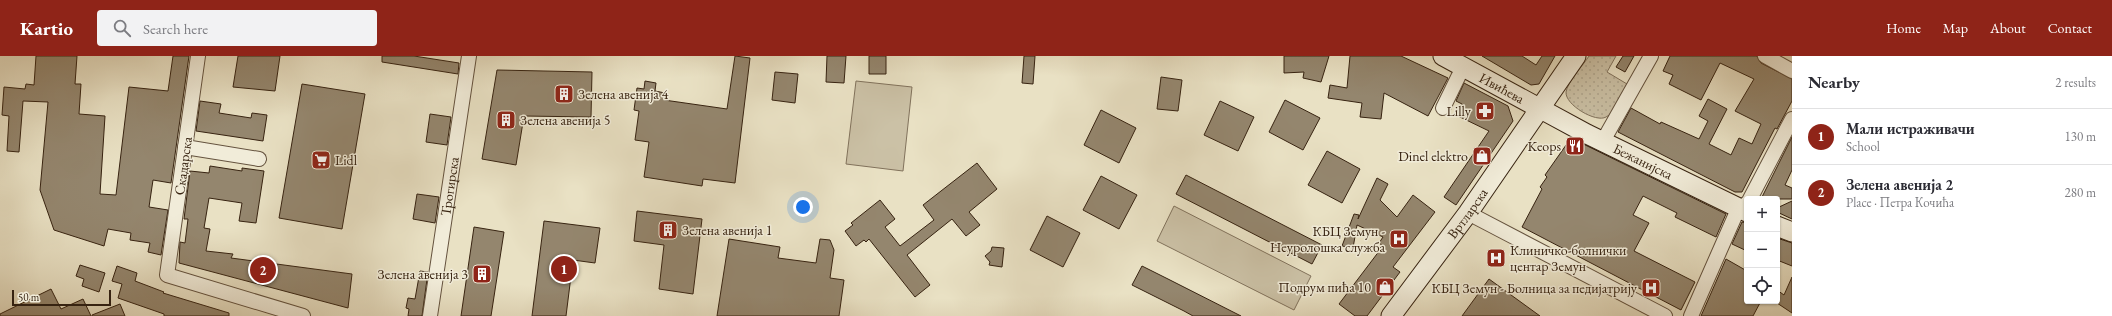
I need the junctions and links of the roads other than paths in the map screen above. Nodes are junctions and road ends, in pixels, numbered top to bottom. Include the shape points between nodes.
1 (198, 56) edge
2 (469, 56) edge
3 (1443, 56) edge
4 (1576, 56) edge
5 (1651, 56) edge
6 (1765, 56) edge
7 (1463, 67) junction
8 (1792, 71) edge
9 (1443, 108) dead end
10 (1540, 109) junction
11 (1792, 119) edge
12 (1603, 141) junction
13 (185, 147) junction
14 (258, 160) dead end
15 (1751, 196) edge
16 (1744, 205) edge
17 (1744, 208) edge
18 (1468, 213) junction
19 (1780, 227) edge
20 (1792, 232) edge
21 (303, 316) edge
22 (430, 316) edge
23 (1391, 316) edge
24 (1665, 316) edge
25 (1691, 316) edge

1 - 13 street, Скадарска
2 - 22 street, Трогирска
3 - 7 main road, Ивићева
4 - 10 main road, Вртларска
5 - 12 street
6 - 8 street
7 - 9 street
7 - 10 main road, Ивићева
10 - 12 main road, Бежанијска
10 - 18 main road, Вртларска
11 - 15 street
12 - 16 main road, Бежанијска
13 - 14 street
13 - 21 street, Скадарска via 167,276
17 - 25 street via 1735,216
18 - 23 main road, Вртларска
18 - 24 street
19 - 20 main road

